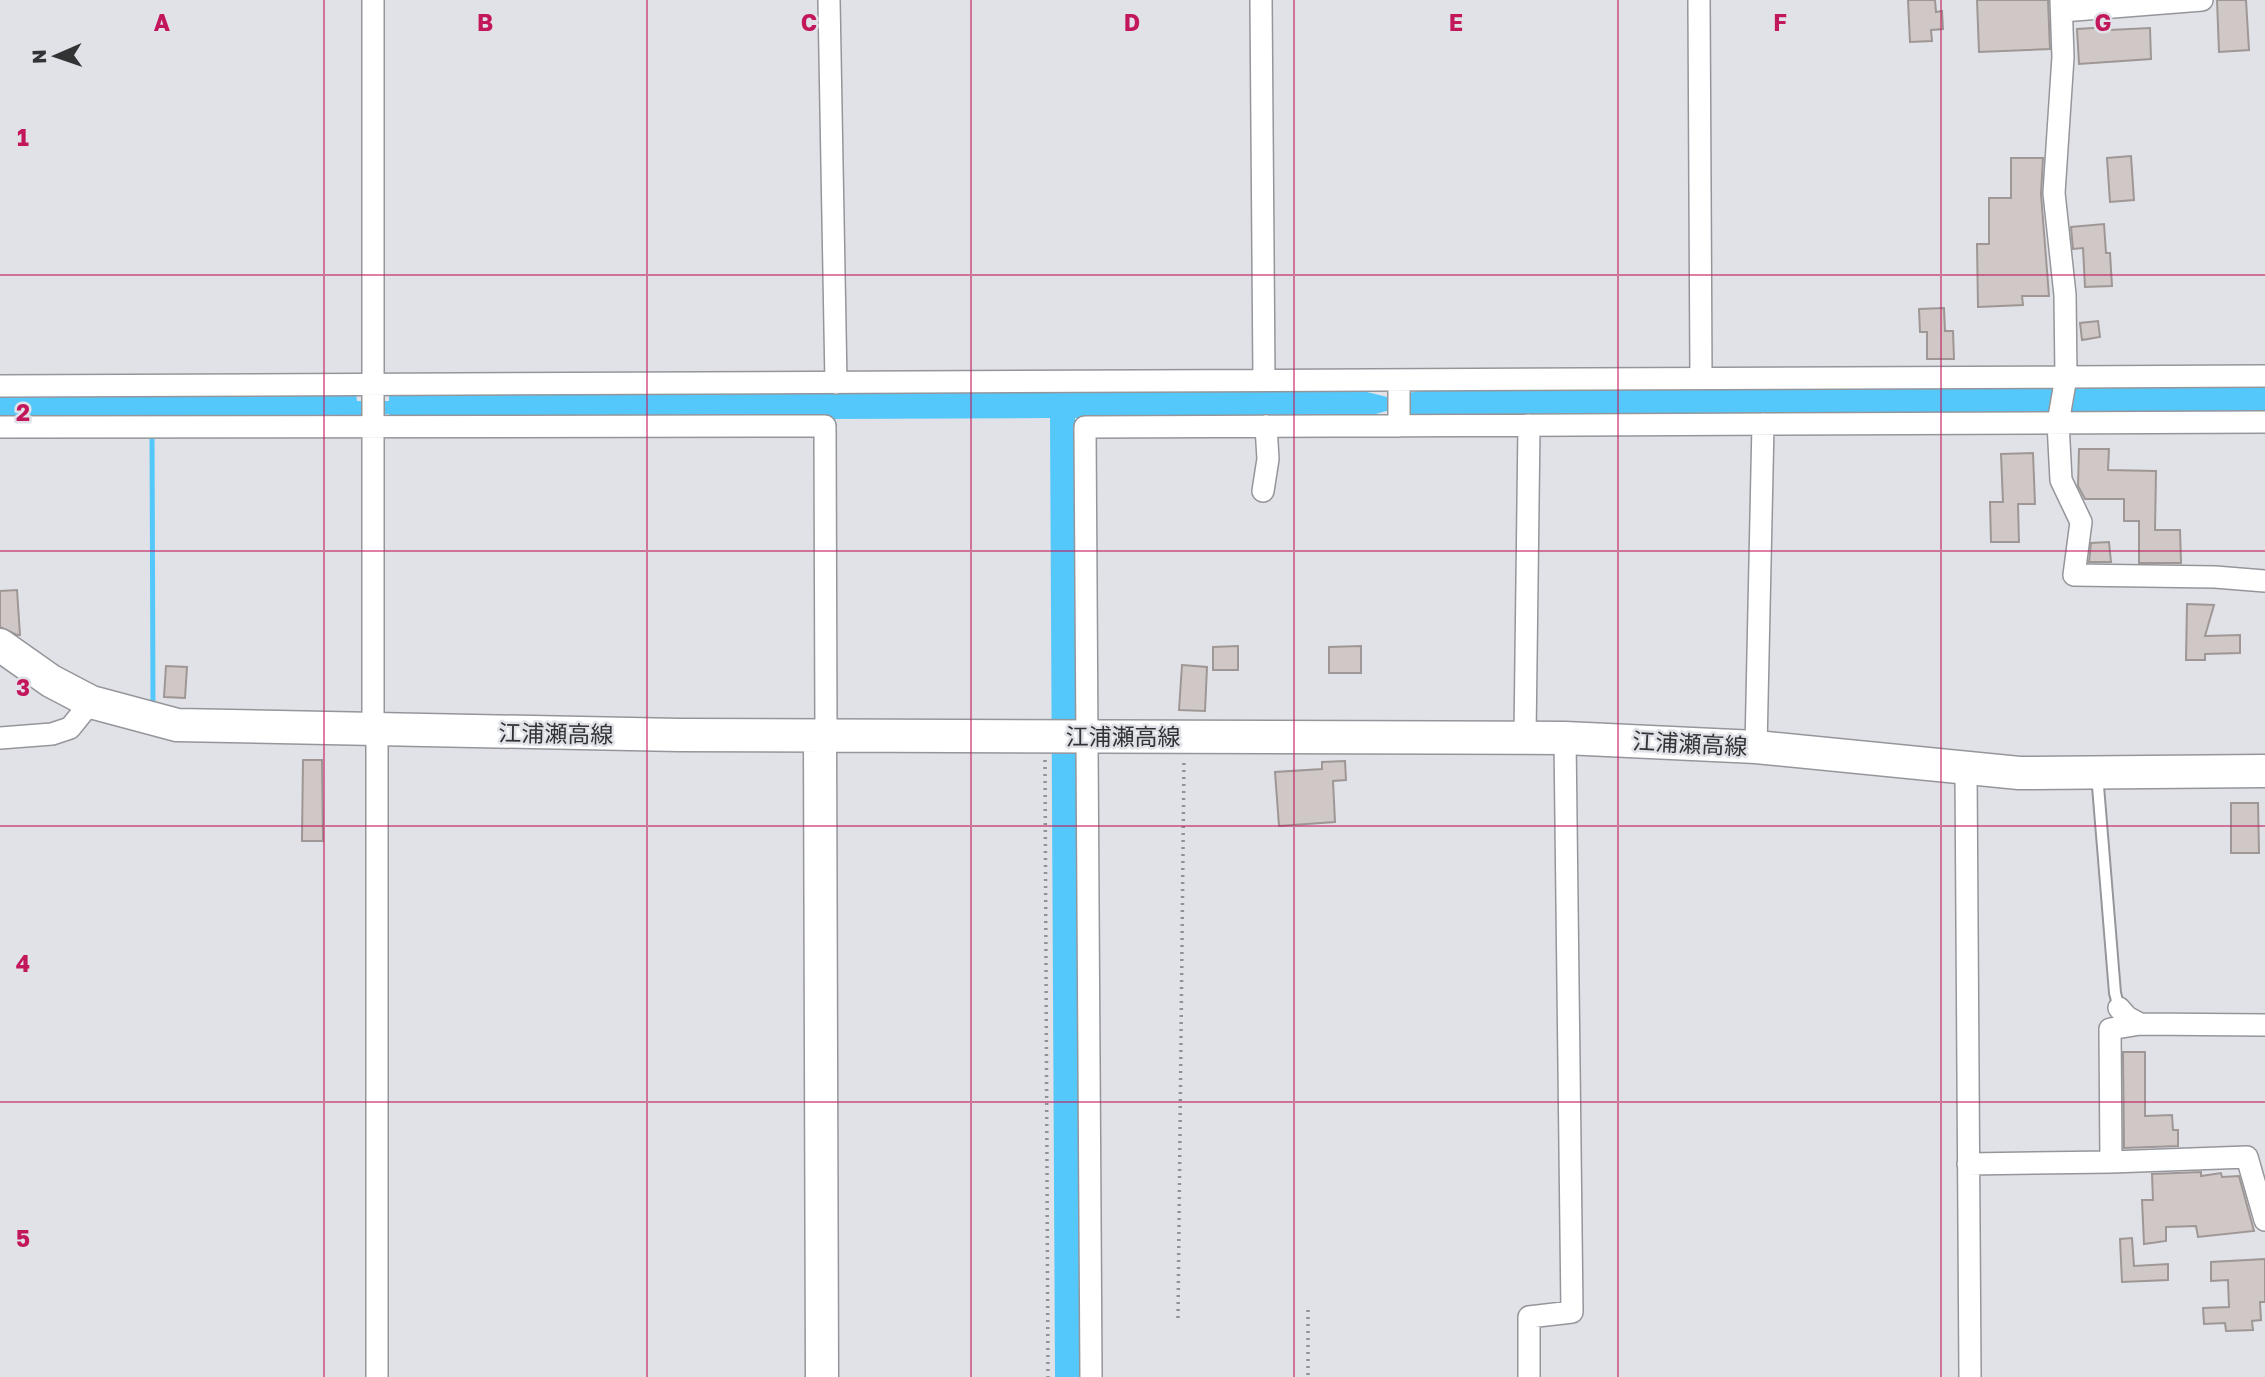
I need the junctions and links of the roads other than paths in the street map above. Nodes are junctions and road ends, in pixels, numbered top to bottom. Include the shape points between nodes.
1 (373, 0) edge
2 (830, 0) edge
3 (1261, 0) edge
4 (1699, 0) edge
5 (2202, 0) edge
6 (2139, 2) edge
7 (2062, 5) edge
8 (2265, 376) edge
9 (1701, 377) junction
10 (2066, 377) junction
11 (1264, 380) junction
12 (836, 383) junction
13 (0, 386) edge
14 (372, 390) junction
15 (1399, 403) junction
16 (2265, 422) edge
17 (2058, 423) junction
18 (372, 424) junction
19 (1763, 424) junction
20 (1529, 425) junction
21 (1266, 426) junction
22 (0, 427) edge
23 (1263, 491) dead end
24 (2265, 581) edge
25 (0, 645) edge
26 (91, 702) junction
27 (375, 730) junction
28 (823, 736) junction
29 (1083, 736) junction
30 (1525, 737) junction
31 (0, 738) edge
32 (1566, 738) junction
33 (1756, 747) junction
34 (1966, 770) junction
35 (2265, 771) edge
36 (2097, 773) junction
37 (2119, 1008) joint
38 (2140, 1024) junction
39 (2265, 1025) edge
40 (2111, 1162) junction
41 (1968, 1164) junction
42 (2265, 1220) edge
43 (377, 1377) edge
44 (822, 1377) edge
45 (1091, 1377) edge
46 (1529, 1377) edge
47 (1970, 1377) edge

1 - 14 street
2 - 12 street
3 - 11 street
4 - 9 street
5 - 6 street
6 - 7 street
7 - 10 street via 2054,193 2065,295
8 - 10 street
9 - 10 street
9 - 15 street
10 - 17 street
11 - 12 street
11 - 15 street
12 - 14 street
13 - 14 street
14 - 18 street
15 - 20 street
15 - 21 street
16 - 17 street
17 - 19 street
17 - 24 street via 2061,480 2081,522 2074,575
18 - 22 street
18 - 27 street
18 - 28 street via 825,426
19 - 20 street
19 - 33 street
20 - 30 street
21 - 23 street via 1268,459
21 - 29 street via 1085,427
25 - 26 main road, 江浦瀬高線
26 - 27 main road, 江浦瀬高線 via 177,725
26 - 31 street via 70,728
27 - 28 main road, 江浦瀬高線
27 - 43 street
28 - 29 main road, 江浦瀬高線 via 1046,743
28 - 44 main road
29 - 30 main road, 江浦瀬高線
29 - 45 street
30 - 32 main road, 江浦瀬高線
32 - 33 main road, 江浦瀬高線
32 - 46 street via 1572,1312 1529,1317
33 - 34 main road, 江浦瀬高線
34 - 36 main road, 江浦瀬高線
34 - 41 street
35 - 36 main road, 江浦瀬高線
36 - 37 lane
37 - 38 street
38 - 39 street
38 - 40 street via 2110,1029
40 - 41 street
40 - 42 street via 2246,1157
41 - 47 street

